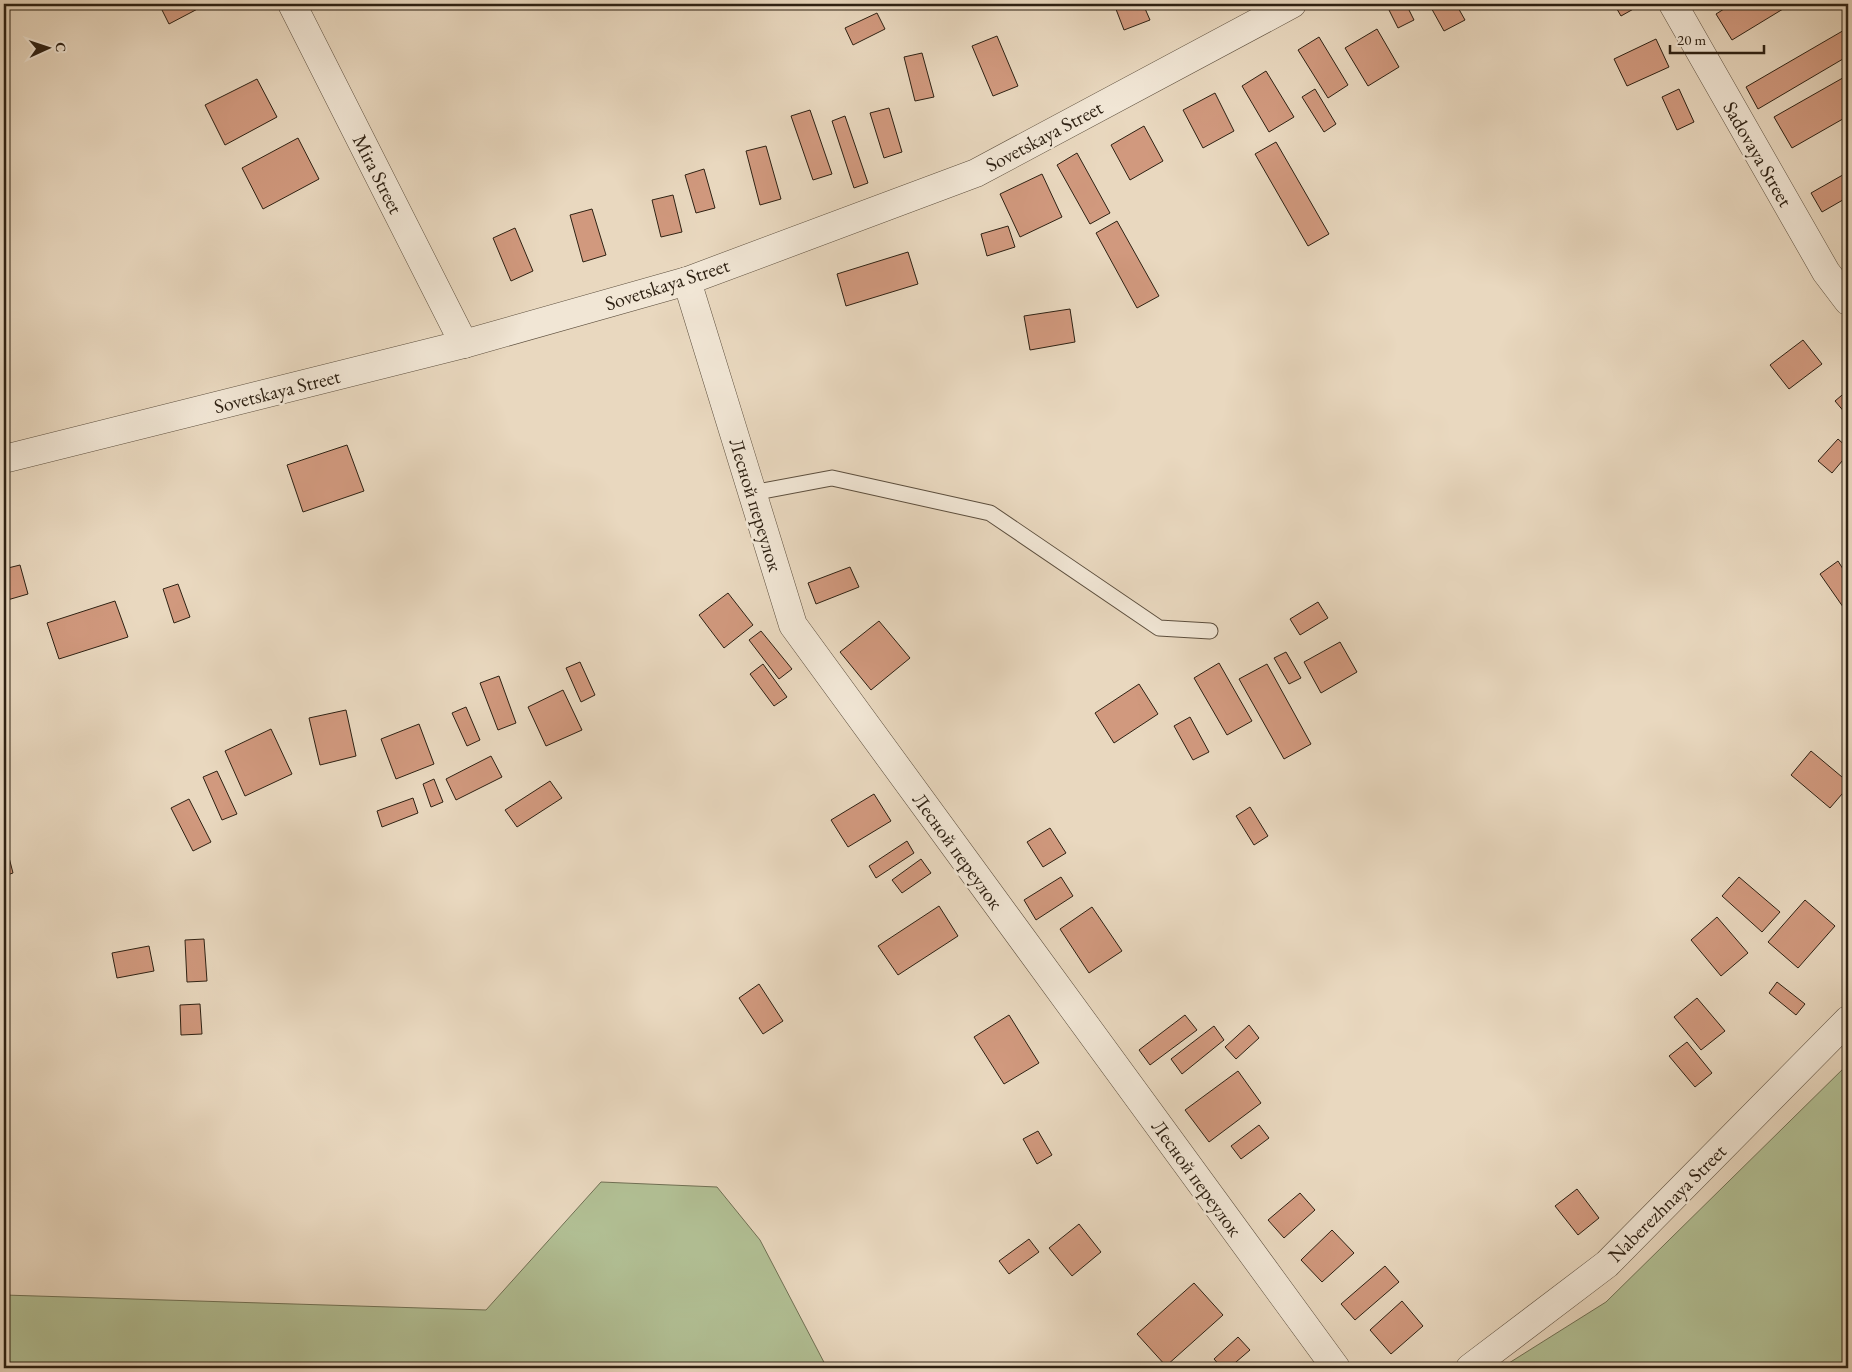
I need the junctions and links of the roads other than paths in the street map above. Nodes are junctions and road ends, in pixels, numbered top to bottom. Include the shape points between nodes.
1 (292, 4) edge
2 (1292, 4) edge
3 (1673, 4) edge
4 (687, 281) junction
5 (1848, 301) edge
6 (464, 344) junction
7 (4, 459) edge
8 (752, 493) junction
9 (1210, 631) dead end
10 (1848, 1020) edge
11 (1336, 1368) edge
12 (1470, 1368) edge

1 - 6 street, Mira Street
2 - 4 street, Sovetskaya Street via 976,173
3 - 5 street, Sadovaya Street via 1826,272
4 - 6 street, Sovetskaya Street
4 - 8 street, Лесной переулок
6 - 7 street, Sovetskaya Street
8 - 9 lane via 832,478 990,513 1159,628
8 - 11 street, Лесной переулок via 793,625
10 - 12 street, Naberezhnaya Street via 1607,1264

